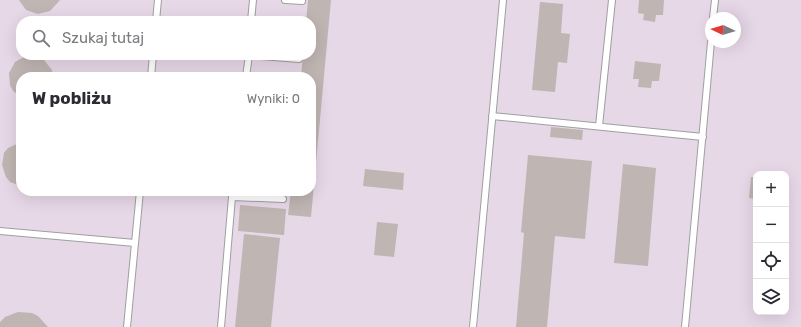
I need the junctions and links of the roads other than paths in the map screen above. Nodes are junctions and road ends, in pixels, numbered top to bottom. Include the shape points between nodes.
1 (158, 0) edge
2 (253, 0) edge
3 (285, 0) edge
4 (503, 0) edge
5 (612, 0) edge
6 (715, 0) edge
7 (302, 1) dead end
8 (714, 12) edge
9 (156, 16) edge
10 (251, 16) edge
11 (710, 48) edge
12 (153, 60) edge
13 (248, 60) edge
14 (151, 72) edge
15 (247, 72) edge
16 (492, 116) junction
17 (599, 126) junction
18 (702, 136) junction
19 (140, 196) edge
20 (232, 196) edge
21 (252, 196) edge
22 (283, 199) dead end
23 (0, 231) edge
24 (135, 243) junction
25 (127, 327) edge
26 (221, 327) edge
27 (473, 327) edge
28 (685, 327) edge

1 - 9 lane
2 - 10 lane
3 - 7 lane
4 - 16 lane
5 - 17 lane
6 - 8 lane
11 - 18 lane
12 - 14 lane
13 - 15 lane
16 - 17 lane
16 - 27 lane
17 - 18 lane
18 - 28 lane
19 - 24 lane
20 - 26 lane
21 - 22 lane
23 - 24 lane
24 - 25 lane

